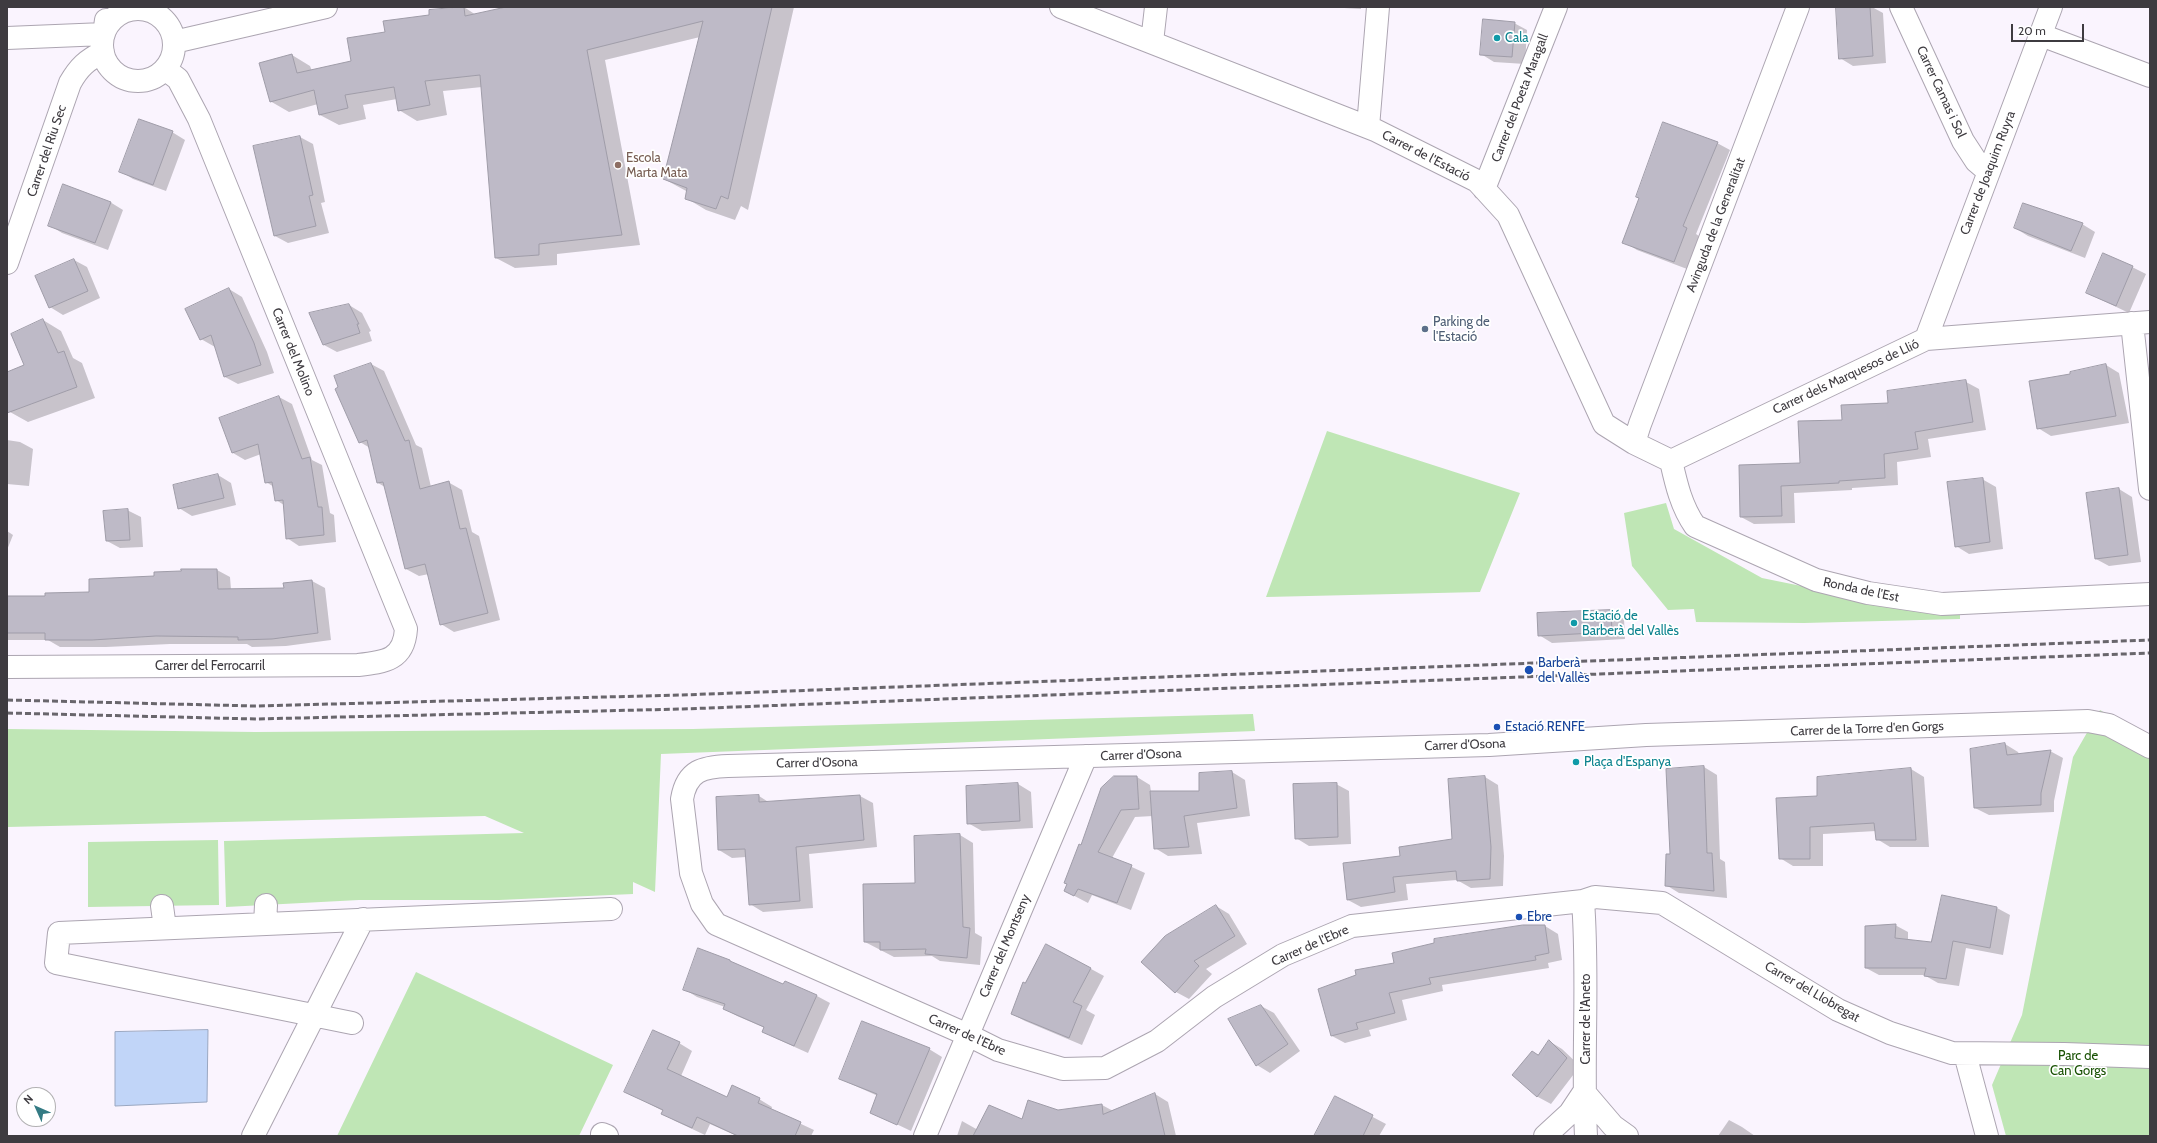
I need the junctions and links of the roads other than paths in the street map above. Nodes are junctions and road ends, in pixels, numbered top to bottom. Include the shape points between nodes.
1 (107, 7) edge
2 (326, 7) edge
3 (1061, 7) edge
4 (1156, 7) edge
5 (1378, 7) edge
6 (1556, 7) edge
7 (1798, 7) edge
8 (1901, 7) edge
9 (2051, 7) edge
10 (136, 8) edge
11 (2040, 35) junction
12 (7, 38) edge
13 (174, 42) junction
14 (1152, 42) junction
15 (104, 43) junction
16 (165, 69) junction
17 (2150, 76) edge
18 (1368, 127) junction
19 (1989, 172) junction
20 (1484, 189) junction
21 (7, 263) edge
22 (2141, 322) edge
23 (1926, 339) junction
24 (1634, 443) junction
25 (1671, 461) junction
26 (2150, 489) edge
27 (2150, 594) edge
28 (405, 643) joint
29 (7, 667) edge
30 (1579, 739) joint
31 (2150, 747) edge
32 (1086, 756) junction
33 (704, 767) joint
34 (1583, 901) junction
35 (162, 906) dead end
36 (611, 909) dead end
37 (363, 919) junction
38 (165, 928) junction
39 (315, 1014) junction
40 (352, 1023) dead end
41 (968, 1035) junction
42 (1965, 1054) junction
43 (2150, 1057) edge
44 (1584, 1092) junction
45 (254, 1136) edge
46 (925, 1136) edge
47 (1545, 1136) edge
48 (1586, 1136) edge
49 (1627, 1136) edge
50 (1987, 1136) edge

1 - 15 street
2 - 13 street
3 - 14 street, Carrer de l'Estació
4 - 14 street
5 - 18 street
6 - 20 street, Carrer del Poeta Maragall
7 - 24 street, Avinguda de la Generalitat
8 - 19 street, Carrer Camas i Sol via 1964,141 1976,161
9 - 11 street, Carrer de Joaquim Ruyra
10 - 13 street via 161,17 169,27
10 - 15 street via 114,18
11 - 17 street
11 - 19 street, Carrer de Joaquim Ruyra
12 - 15 street
13 - 16 street via 173,54
14 - 18 street, Carrer de l'Estació
15 - 16 street via 104,58 115,73 126,79 144,80 155,77
15 - 21 street, Carrer del Riu Sec via 77,69 70,83
16 - 28 street, Carrer del Molino via 178,79 199,119 406,629
18 - 20 street, Carrer de l'Estació via 1477,181
19 - 23 street, Carrer de Joaquim Ruyra
20 - 24 street, Carrer de l'Estació via 1508,215 1604,424
22 - 23 street, Carrer dels Marquesos de Llió
22 - 26 street
23 - 25 street, Carrer dels Marquesos de Llió
24 - 25 street
25 - 27 street, Ronda de l'Est via 1676,484 1688,516 1695,526 1816,580 1868,593 1942,604
28 - 29 street, Carrer del Ferrocarril via 395,655 383,663 358,665
30 - 31 street, Carrer de la Torre d'en Gorgs via 2088,721 2109,726
30 - 32 street, Carrer d'Osona via 1489,745
32 - 33 street, Carrer d'Osona
32 - 41 street, Carrer del Montseny
33 - 41 street, Carrer de l'Ebre via 689,780 682,799 691,873 702,904 716,924
34 - 41 street, Carrer de l'Ebre via 1352,926 1284,955 1214,997 1157,1041 1105,1068 1062,1069 998,1050
34 - 42 street, Carrer del Llobregat via 1595,897 1662,903 1838,1010 1890,1033 1952,1053
34 - 44 street, Carrer de l'Aneto via 1586,942
35 - 38 street
36 - 37 street via 474,907
37 - 38 street via 265,914
37 - 39 street
38 - 39 street via 59,933 56,963
39 - 40 street
39 - 45 street
41 - 46 street, Carrer del Montseny
42 - 43 street, Carrer del Llobregat
42 - 50 street
44 - 47 street via 1570,1113
44 - 48 street, Carrer de l'Aneto
44 - 49 street via 1613,1126

